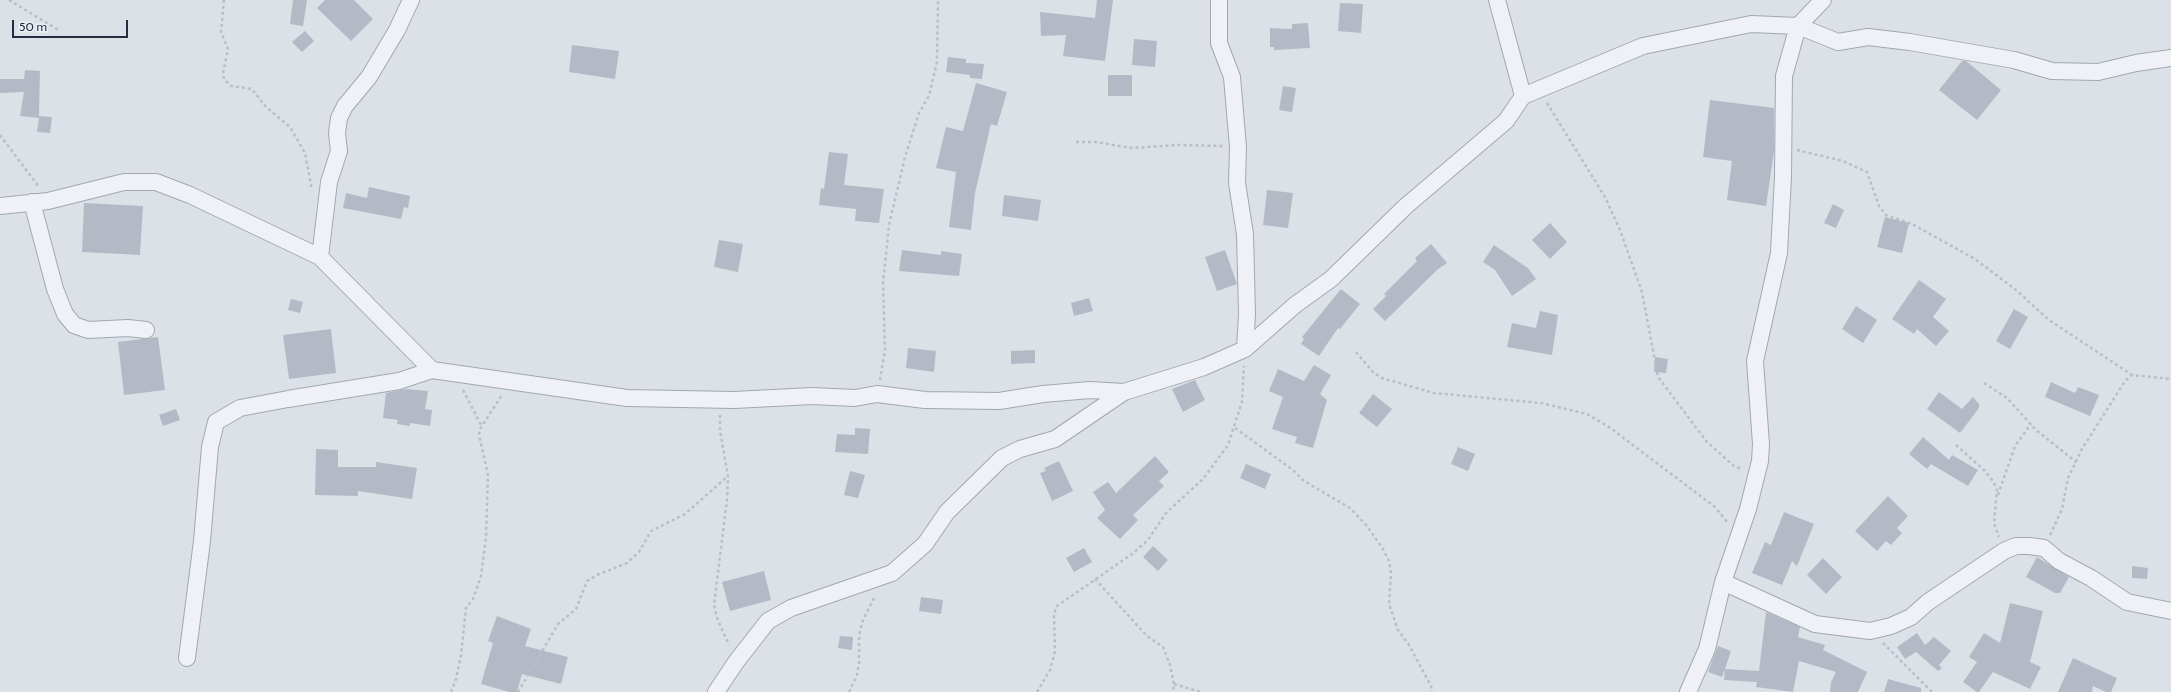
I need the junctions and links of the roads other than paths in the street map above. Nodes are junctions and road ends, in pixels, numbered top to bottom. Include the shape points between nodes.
1 (411, 0) edge
2 (1219, 0) edge
3 (1497, 0) edge
4 (1823, 0) edge
5 (1798, 26) junction
6 (2171, 58) edge
7 (1530, 93) junction
8 (40, 202) junction
9 (0, 206) edge
10 (320, 257) junction
11 (146, 330) dead end
12 (1245, 349) junction
13 (432, 370) junction
14 (1124, 392) junction
15 (1723, 582) junction
16 (2171, 611) edge
17 (187, 658) dead end
18 (716, 692) edge
19 (1688, 692) edge

1 - 10 street via 397,30 369,77 345,106 339,118 336,133 339,151 329,182
2 - 12 street via 1219,43 1232,77 1238,147 1237,183 1247,256 1248,314
3 - 7 street
4 - 5 street
5 - 6 street via 1838,42 1868,37 2014,60 2052,71 2098,72
5 - 7 street via 1751,24 1642,46
5 - 15 street via 1784,76 1779,253 1755,361 1761,444 1756,476
7 - 12 street via 1506,121 1406,206 1331,278 1295,305
8 - 9 street
8 - 10 street via 124,182 156,182 190,195
8 - 11 street via 56,289 65,314 74,325 88,330
10 - 13 street
12 - 14 street via 1204,367
13 - 14 street via 627,398 856,398 877,394 925,400 999,401 1090,390
13 - 17 street via 399,381 240,408 216,422 210,447 202,541
14 - 18 street via 1055,439 1020,449 1002,458 947,512 925,544 892,573 791,608 768,622
15 - 16 street via 1815,624 1872,631 1911,617 1928,602 2004,551 2016,546 2044,548 2059,561 2127,602
15 - 19 street via 1707,649

